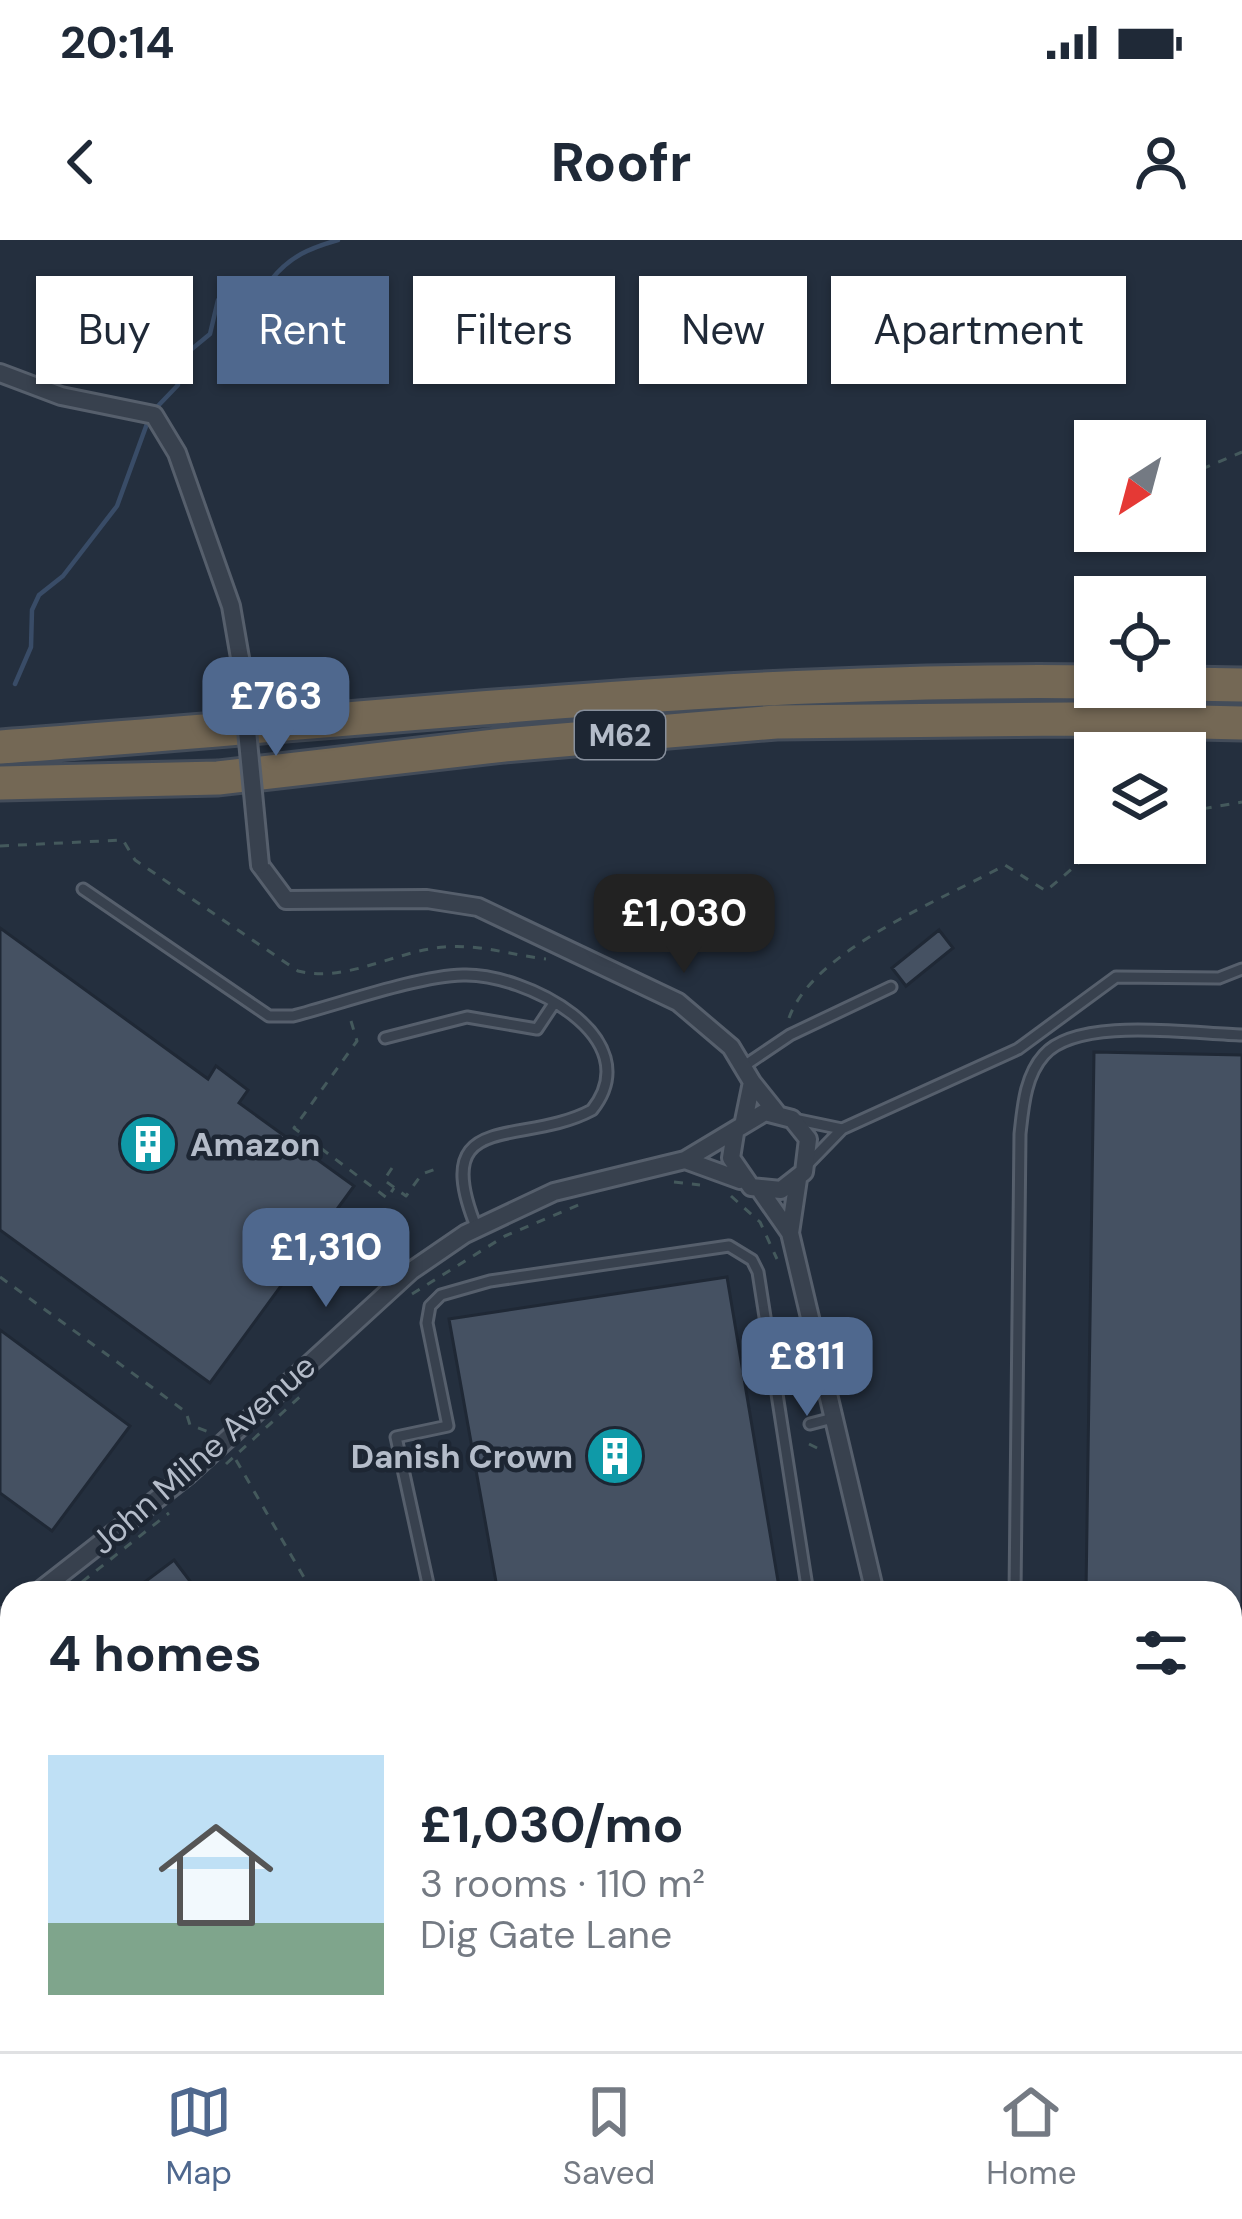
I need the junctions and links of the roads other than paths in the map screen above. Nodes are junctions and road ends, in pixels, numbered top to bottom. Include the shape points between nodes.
1 (0, 373) edge
2 (1074, 682) edge
3 (1206, 684) edge
4 (1242, 685) edge
5 (1242, 723) edge
6 (0, 747) edge
7 (218, 778) junction
8 (0, 783) edge
9 (0, 800) edge
10 (83, 890) dead end
11 (1242, 969) edge
12 (891, 987) dead end
13 (553, 1005) junction
14 (1242, 1035) edge
15 (385, 1038) dead end
16 (748, 1074) junction
17 (784, 1116) junction
18 (740, 1127) junction
19 (842, 1129) junction
20 (685, 1160) junction
21 (803, 1172) junction
22 (752, 1185) junction
23 (477, 1228) junction
24 (790, 1233) junction
25 (833, 1418) junction
26 (811, 1424) dead end
27 (53, 1581) edge
28 (427, 1581) edge
29 (806, 1581) edge
30 (872, 1581) edge
31 (1015, 1581) edge

1 - 16 street, bridge via 154,416 177,453 231,606 260,865 286,900 427,899 478,907 695,1013
2 - 6 highway, M62 via 598,696
3 - 4 highway
5 - 7 highway, M62 via 776,722
7 - 8 highway, M62
7 - 9 highway, M62
10 - 13 lane via 269,1016 468,974 508,982
11 - 19 lane via 1219,978 1116,977 1018,1049
12 - 16 lane via 790,1035
13 - 15 lane via 537,1029 467,1017
13 - 23 lane via 603,1045 602,1097 579,1117 473,1144 460,1177
14 - 31 lane via 1078,1034 1034,1071 1020,1134
16 - 17 street
16 - 18 street
17 - 18 street
17 - 19 lane
17 - 21 street via 808,1139
18 - 20 street, John Milne Avenue
18 - 22 street via 731,1159
19 - 21 lane
20 - 22 street, John Milne Avenue
20 - 23 street, John Milne Avenue via 554,1192
21 - 22 street via 781,1190
21 - 24 street
22 - 24 street
23 - 27 street, John Milne Avenue via 411,1271 207,1458
24 - 25 street
25 - 26 lane
25 - 30 street
28 - 29 lane via 396,1437 448,1426 430,1306 441,1294 490,1281 729,1246 758,1272

